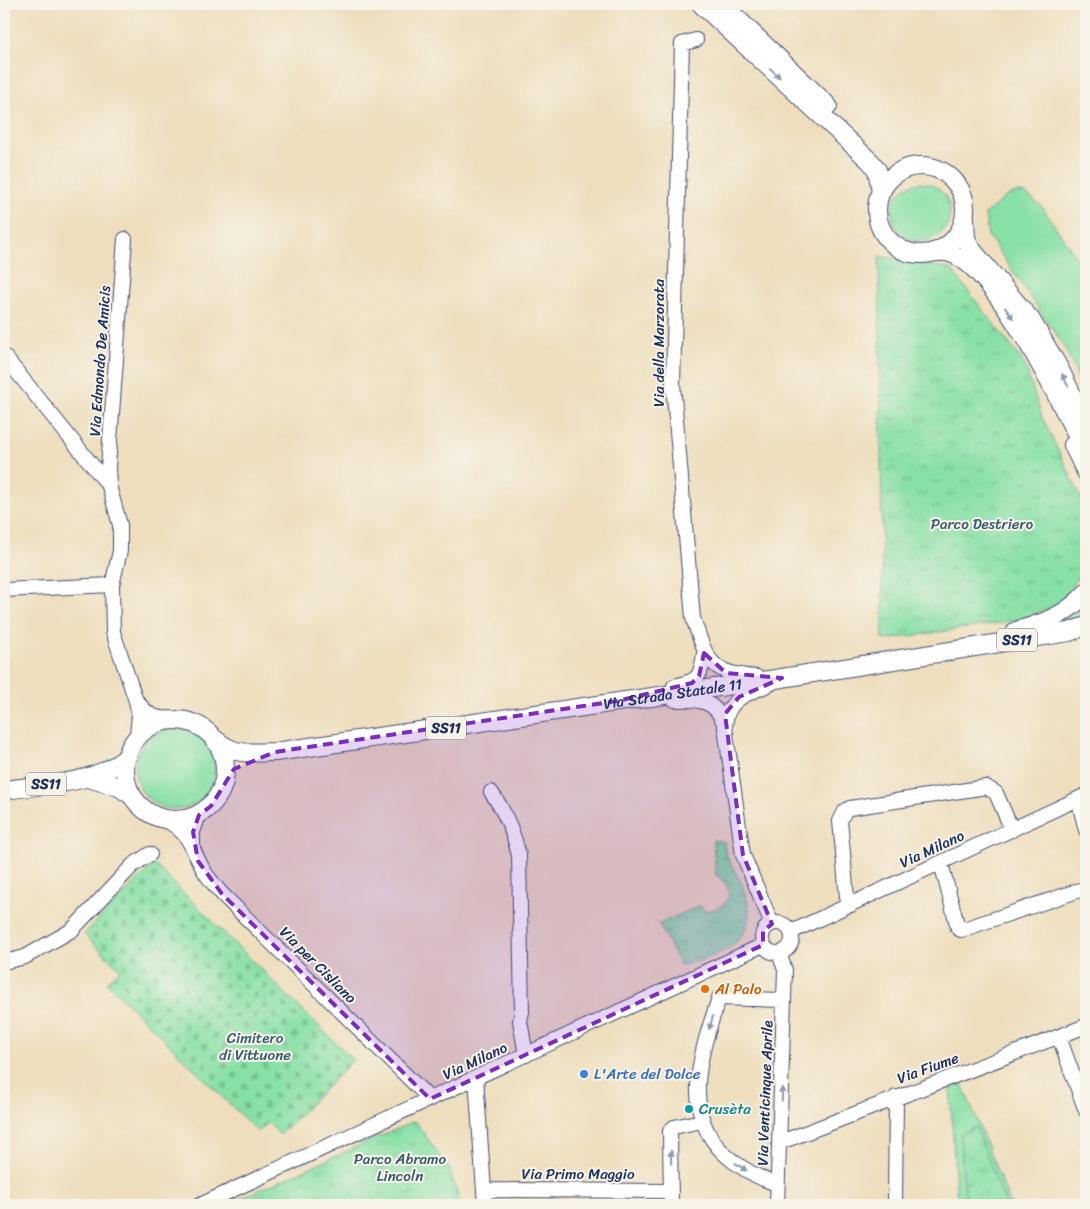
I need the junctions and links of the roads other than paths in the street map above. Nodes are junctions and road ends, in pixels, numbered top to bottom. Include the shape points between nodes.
1 (701, 4) edge
2 (710, 4) edge
3 (722, 4) edge
4 (731, 10) edge
5 (696, 40) dead end
6 (750, 50) junction
7 (910, 168) junction
8 (881, 191) junction
9 (964, 216) junction
10 (125, 239) dead end
11 (935, 252) junction
12 (4, 356) edge
13 (1042, 368) junction
14 (1086, 424) edge
15 (1086, 454) edge
16 (1086, 472) edge
17 (109, 486) junction
18 (112, 585) junction
19 (4, 590) edge
20 (1086, 593) edge
21 (1086, 626) edge
22 (1078, 633) edge
23 (966, 649) junction
24 (704, 653) junction
25 (782, 678) junction
26 (136, 701) junction
27 (617, 701) junction
28 (170, 720) junction
29 (725, 727) junction
30 (137, 736) junction
31 (216, 740) junction
32 (275, 752) junction
33 (126, 758) junction
34 (88, 778) junction
35 (225, 780) junction
36 (4, 790) edge
37 (490, 792) dead end
38 (131, 795) junction
39 (1082, 797) edge
40 (199, 814) junction
41 (166, 820) junction
42 (1012, 830) junction
43 (1086, 830) edge
44 (193, 847) junction
45 (150, 854) dead end
46 (941, 863) junction
47 (1086, 888) edge
48 (851, 905) junction
49 (772, 924) junction
50 (791, 932) junction
51 (763, 945) junction
52 (779, 953) junction
53 (4, 962) edge
54 (784, 1000) junction
55 (1086, 1026) edge
56 (1058, 1037) junction
57 (526, 1055) junction
58 (476, 1078) junction
59 (896, 1097) junction
60 (430, 1099) junction
61 (1086, 1111) edge
62 (701, 1121) junction
63 (780, 1142) junction
64 (778, 1184) junction
65 (484, 1190) junction
66 (671, 1198) edge
67 (200, 1205) edge
68 (485, 1205) edge
69 (777, 1205) edge
70 (894, 1205) edge

1 - 6 main road
2 - 6 street via 742,34
3 - 4 main road
4 - 7 main road via 884,160
5 - 24 street, Via della Marzorata via 682,44 673,384 692,618
6 -> 8 main road via 870,162 877,170
7 - 8 main road via 893,176
7 - 9 main road via 930,168 949,177 962,194
8 - 11 main road via 878,221 888,239 904,251 919,254
9 - 11 main road via 955,238
14 -> 9 main road via 1031,320 973,251 966,239
10 - 17 street, Via Edmondo De Amicis
11 -> 13 main road via 949,252 979,273 1011,315
12 - 17 street
13 - 15 main road
13 - 16 main road via 1054,407
17 - 18 street via 120,525 120,552
18 - 19 street
18 - 26 street via 113,632
20 - 23 main road via 1075,606 1056,617 1032,627 994,636
21 - 22 main road, Via Strada Statale 11
22 - 23 main road, Via Strada Statale 11 / SS11
23 - 25 main road, Via Strada Statale 11
24 - 25 street, Via della Marzorata via 726,673
24 - 27 street via 699,676 692,683
25 - 27 main road, Via Strada Statale 11
25 - 29 street via 732,704 726,714
26 - 28 street via 153,718
26 - 30 street via 139,715
27 - 29 street via 701,701 720,712
27 - 32 main road, Via Strada Statale 11 / SS11
28 - 30 main road, Via Strada Statale 11 via 147,728
28 - 31 main road, Via Strada Statale 11 via 188,720 204,728
29 - 49 street via 743,855
30 - 33 main road
31 - 32 main road, Via Strada Statale 11 via 228,750
31 - 35 main road, Via Strada Statale 11 via 223,752
32 - 35 main road, Via Strada Statale 11 via 244,763
33 - 34 main road
33 - 38 main road via 125,771
34 - 36 main road, SS11
34 - 38 main road via 119,787
35 - 40 main road, Via Strada Statale 11 via 211,806
37 - 57 street via 499,804 519,856 520,1022
38 - 41 main road via 152,815
39 - 42 street, Via Milano
39 - 43 street
40 - 41 main road, Via Strada Statale 11 via 183,820
40 - 44 street
41 - 44 street, Via per Cisliano via 178,827
42 - 46 street, Via Milano
42 - 48 street via 996,793 986,787 850,808 840,821 847,897
44 - 60 street, Via per Cisliano via 204,872 222,894
45 - 53 street via 133,865 72,930 25,957
46 - 47 street via 961,930
46 - 48 street, Via Milano
48 - 50 street, Via Milano
49 - 50 street via 783,924
49 - 51 street via 763,931
50 - 52 street via 790,946
51 - 52 street
51 - 57 street, Via Milano
52 - 54 street, Via Venticinque Aprile via 784,970
54 -> 62 street via 720,998 702,1059 698,1102
63 -> 54 street, Via Venticinque Aprile
55 - 56 street, Via Fiume
56 - 59 street, Via Fiume
56 - 61 street
57 - 58 street, Via Milano
58 - 60 street, Via Milano
58 - 65 street
59 - 63 street, Via Fiume
59 - 70 street
60 - 67 street, Via Milano
62 -> 64 street via 718,1148 731,1160 757,1177
66 -> 62 street via 670,1131 674,1127
63 - 64 street, Via Venticinque Aprile
64 - 69 street, Via Venticinque Aprile
65 - 66 street, Via Primo Maggio
65 - 68 street

